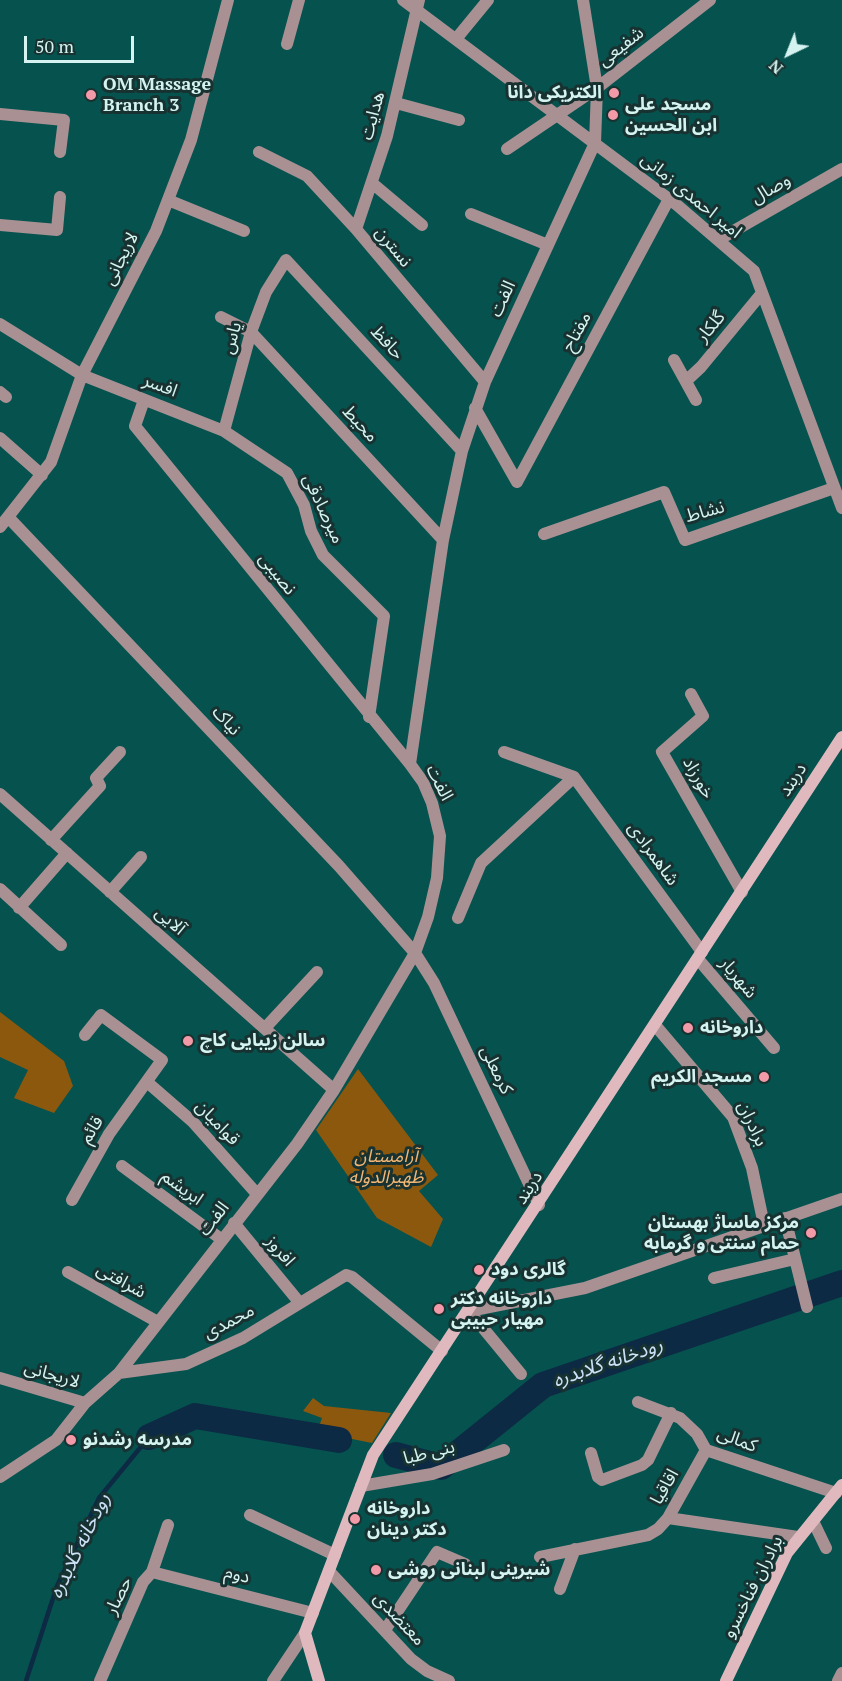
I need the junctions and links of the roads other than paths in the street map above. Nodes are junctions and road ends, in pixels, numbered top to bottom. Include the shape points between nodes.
1 (228, 0) edge
2 (299, 0) edge
3 (403, 0) edge
4 (488, 0) edge
5 (583, 0) edge
6 (710, 0) edge
7 (418, 4) edge
8 (456, 39) junction
9 (287, 44) dead end
10 (597, 88) junction
11 (396, 103) junction
12 (0, 114) edge
13 (556, 117) junction
14 (459, 120) dead end
15 (595, 142) junction
16 (507, 149) dead end
17 (60, 152) dead end
18 (259, 152) dead end
19 (842, 169) edge
20 (372, 183) junction
21 (60, 197) dead end
22 (669, 199) junction
23 (168, 200) junction
24 (471, 214) dead end
25 (0, 225) edge
26 (422, 225) dead end
27 (357, 230) junction
28 (244, 231) dead end
29 (718, 240) junction
30 (548, 245) junction
31 (286, 260) joint
32 (762, 293) junction
33 (221, 317) dead end
34 (0, 324) edge
35 (251, 332) junction
36 (674, 360) dead end
37 (82, 375) junction
38 (686, 381) junction
39 (485, 382) junction
40 (144, 400) junction
41 (696, 400) dead end
42 (475, 408) junction
43 (224, 431) junction
44 (0, 438) edge
45 (462, 451) junction
46 (42, 475) junction
47 (834, 488) junction
48 (842, 508) edge
49 (4, 522) edge
50 (544, 534) dead end
51 (443, 540) junction
52 (691, 694) dead end
53 (369, 717) junction
54 (842, 737) edge
55 (120, 752) dead end
56 (504, 752) dead end
57 (410, 764) junction
58 (574, 777) junction
59 (0, 794) edge
60 (51, 840) junction
61 (67, 854) junction
62 (141, 857) dead end
63 (0, 890) edge
64 (742, 891) junction
65 (110, 892) junction
66 (19, 908) junction
67 (458, 918) dead end
68 (61, 945) dead end
69 (415, 953) junction
70 (700, 955) junction
71 (317, 972) dead end
72 (655, 1025) junction
73 (265, 1028) junction
74 (85, 1035) dead end
75 (774, 1048) dead end
76 (147, 1082) junction
77 (334, 1090) junction
78 (122, 1166) dead end
79 (257, 1194) junction
80 (842, 1199) edge
81 (72, 1200) dead end
82 (539, 1206) junction
83 (784, 1218) junction
84 (234, 1223) junction
85 (764, 1225) junction
86 (221, 1239) junction
87 (795, 1259) junction
88 (68, 1272) dead end
89 (714, 1278) dead end
90 (298, 1302) junction
91 (807, 1307) dead end
92 (469, 1311) junction
93 (156, 1321) junction
94 (442, 1351) junction
95 (119, 1372) junction
96 (521, 1374) dead end
97 (0, 1378) edge
98 (638, 1402) dead end
99 (85, 1403) junction
100 (670, 1413) junction
101 (504, 1449) dead end
102 (706, 1450) junction
103 (591, 1453) dead end
104 (0, 1477) edge
105 (361, 1486) junction
106 (839, 1489) edge
107 (250, 1515) dead end
108 (668, 1518) junction
109 (813, 1521) junction
110 (168, 1526) dead end
111 (798, 1537) junction
112 (826, 1548) dead end
113 (575, 1549) junction
114 (335, 1555) junction
115 (540, 1557) dead end
116 (465, 1564) dead end
117 (329, 1571) junction
118 (153, 1572) junction
119 (560, 1589) dead end
120 (313, 1613) junction
121 (385, 1630) junction
122 (305, 1633) junction
123 (842, 1673) edge
124 (100, 1681) edge
125 (273, 1681) edge
126 (319, 1681) edge
127 (449, 1681) edge
128 (726, 1681) edge
129 (838, 1681) edge

1 - 23 street, لاریجانی via 191,140
2 - 9 street
3 - 7 street, امیر احمدی زمانی
4 - 8 street
5 - 10 street
6 - 10 street, شفیعی
7 - 8 street, امیر احمدی زمانی
7 - 11 street, هدایت
8 - 13 street, امیر احمدی زمانی
10 - 13 street
10 - 15 street, شفیعی
11 - 14 street
11 - 20 street, هدایت
12 - 17 street via 64,120
13 - 15 street, امیر احمدی زمانی
13 - 16 street
15 - 22 street, امیر احمدی زمانی
15 - 30 street, الفت
18 - 27 street, نسترن via 307,176
19 - 29 street, وصال
20 - 26 street
20 - 27 street, هدایت
21 - 25 street via 57,230
22 - 29 street, امیر احمدی زمانی
22 - 42 street, مفتاح via 517,482
23 - 28 street
23 - 37 street, لاریجانی
24 - 30 street
27 - 39 street, نسترن
29 - 32 street, امیر احمدی زمانی via 753,271
30 - 39 street, الفت
31 - 35 street, یاس via 266,292
31 - 45 street, حافظ
32 - 38 street, گلکار
32 - 47 street, امیر احمدی زمانی
33 - 35 street
34 - 37 street, افسر
35 - 43 street, یاس
35 - 51 street, محیط
36 - 38 street
37 - 40 street, افسر
37 - 46 street, لاریجانی via 51,462
38 - 41 street
39 - 42 street, الفت
40 - 43 street, افسر
40 - 53 street, نصیبی via 135,426
42 - 45 street, الفت
43 - 53 street, میرصادقی via 287,473 323,555 384,616
44 - 46 street
45 - 51 street, الفت
46 - 49 street, لاریجانی
47 - 48 street, امیر احمدی زمانی
47 - 50 street, نشاط via 686,540 664,492
49 - 69 street, نیاک via 339,866
51 - 57 street, الفت
52 - 64 street, خورزاد via 703,717 662,752
53 - 57 street, نصیبی
54 - 64 main road, دربند
55 - 60 street via 96,777 100,786
56 - 58 street
57 - 69 street, الفت via 432,803 440,836 437,878
58 - 67 street via 481,863
58 - 70 street, شاهمرادی
59 - 60 street, آلایی
60 - 61 street, آلایی
61 - 65 street, آلایی
61 - 66 street
62 - 65 street
63 - 66 street
64 - 70 main road, دربند
65 - 73 street, آلایی
66 - 68 street
69 - 77 street, الفت
69 - 82 street, کرمعلی via 434,983
70 - 72 main road, دربند
70 - 75 street, شهریار
71 - 73 street
72 - 82 main road, دربند
72 - 85 street, برادران via 733,1117 752,1168
73 - 77 street, آلایی
74 - 76 street, قائم via 101,1015 162,1060
76 - 79 street, قوامیان via 193,1122
76 - 81 street, قائم via 109,1134
77 - 79 street, الفت
78 - 86 street, ابریشم
79 - 84 street, الفت
80 - 83 street
82 - 92 main road, دربند
83 - 85 street
83 - 87 street
84 - 86 street, الفت
84 - 90 street, افروز
85 - 92 street via 585,1288
86 - 93 street, الفت
87 - 89 street
87 - 91 street
88 - 93 street, شرافتی
90 - 94 street, محمدی via 346,1275 352,1277
90 - 95 street, محمدی via 243,1338 186,1364
92 - 94 main road, دربند
92 - 96 street
93 - 95 street, الفت
94 - 105 main road, دربند via 374,1455
95 - 99 street, لاریجانی
97 - 99 street, لاریجانی
98 - 100 street, کمالی
99 - 104 street via 57,1440
100 - 102 street, کمالی via 688,1426
100 - 103 street via 645,1463 600,1479
101 - 105 street, بنی طبا via 432,1474
102 - 106 street, کمالی
102 - 108 street, اقاقیا
105 - 114 main road, دربند
106 - 109 main road, برادران فناخسرو
107 - 114 street
108 - 111 street
108 - 113 street, اقاقیا via 648,1535
109 - 111 main road, برادران فناخسرو
109 - 112 street
110 - 118 street, حصار
111 - 128 main road, برادران فناخسرو
113 - 115 street
113 - 119 street
114 - 117 main road, دربند
116 - 121 street via 437,1552
117 - 120 main road, دربند
117 - 121 street, معتضدی
118 - 120 street, دوم
118 - 124 street, حصار via 143,1582
120 - 122 main road, دربند
121 - 127 street, معتضدی via 419,1666
122 - 125 street
122 - 126 main road
123 - 129 street

